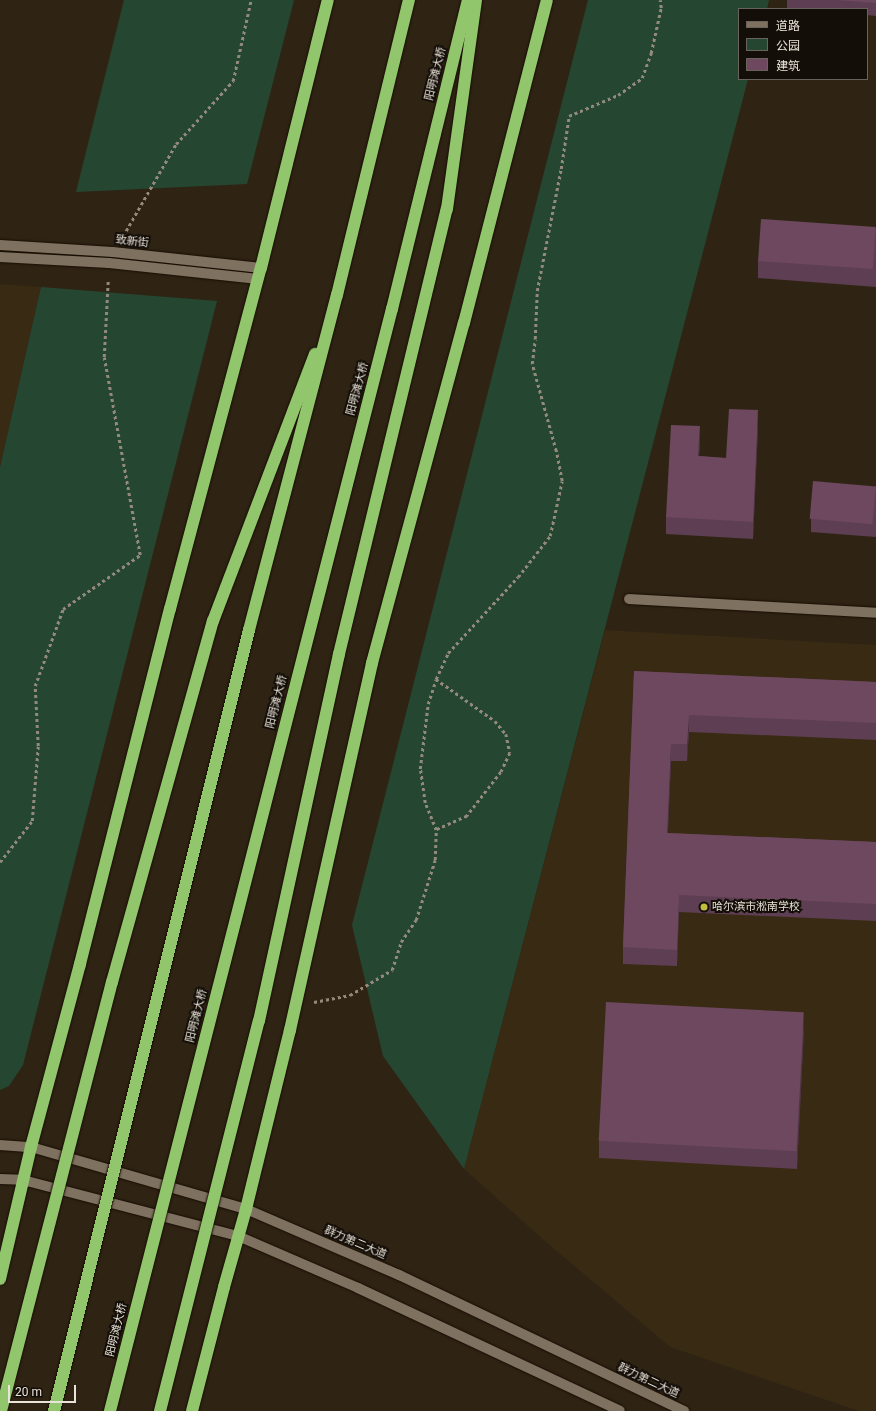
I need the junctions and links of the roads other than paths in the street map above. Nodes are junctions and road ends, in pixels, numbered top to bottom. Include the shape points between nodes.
1 (328, 0) edge
2 (409, 0) edge
3 (468, 0) edge
4 (476, 0) edge
5 (547, 0) edge
6 (0, 245) edge
7 (0, 257) edge
8 (260, 273) junction
9 (337, 295) junction
10 (629, 599) dead end
11 (876, 613) edge
12 (0, 1145) edge
13 (31, 1147) junction
14 (0, 1179) edge
15 (23, 1180) junction
16 (246, 1209) junction
17 (238, 1236) junction
18 (0, 1279) edge
19 (1, 1411) edge
20 (54, 1411) edge
21 (110, 1411) edge
22 (160, 1411) edge
23 (192, 1411) edge
24 (620, 1411) edge
25 (684, 1411) edge

1 - 8 highway
2 - 9 highway, bridge
3 - 21 highway, 阳明滩大桥, bridge via 392,309
4 - 22 highway, bridge via 447,210 339,654 259,1021
5 - 16 highway via 464,323 372,663 296,1006
6 - 8 main road, 致新街 via 113,252
7 - 8 main road
8 - 13 highway
9 - 19 highway, bridge via 213,621 112,982
9 - 20 highway, bridge via 249,630
10 - 11 main road
12 - 13 main road, 群力第二大道
13 - 15 highway
13 - 16 main road, 群力第二大道
14 - 15 main road
15 - 17 main road
15 - 18 highway
16 - 17 highway
16 - 25 main road, 群力第二大道 via 399,1275
17 - 23 highway
17 - 24 main road via 378,1297

